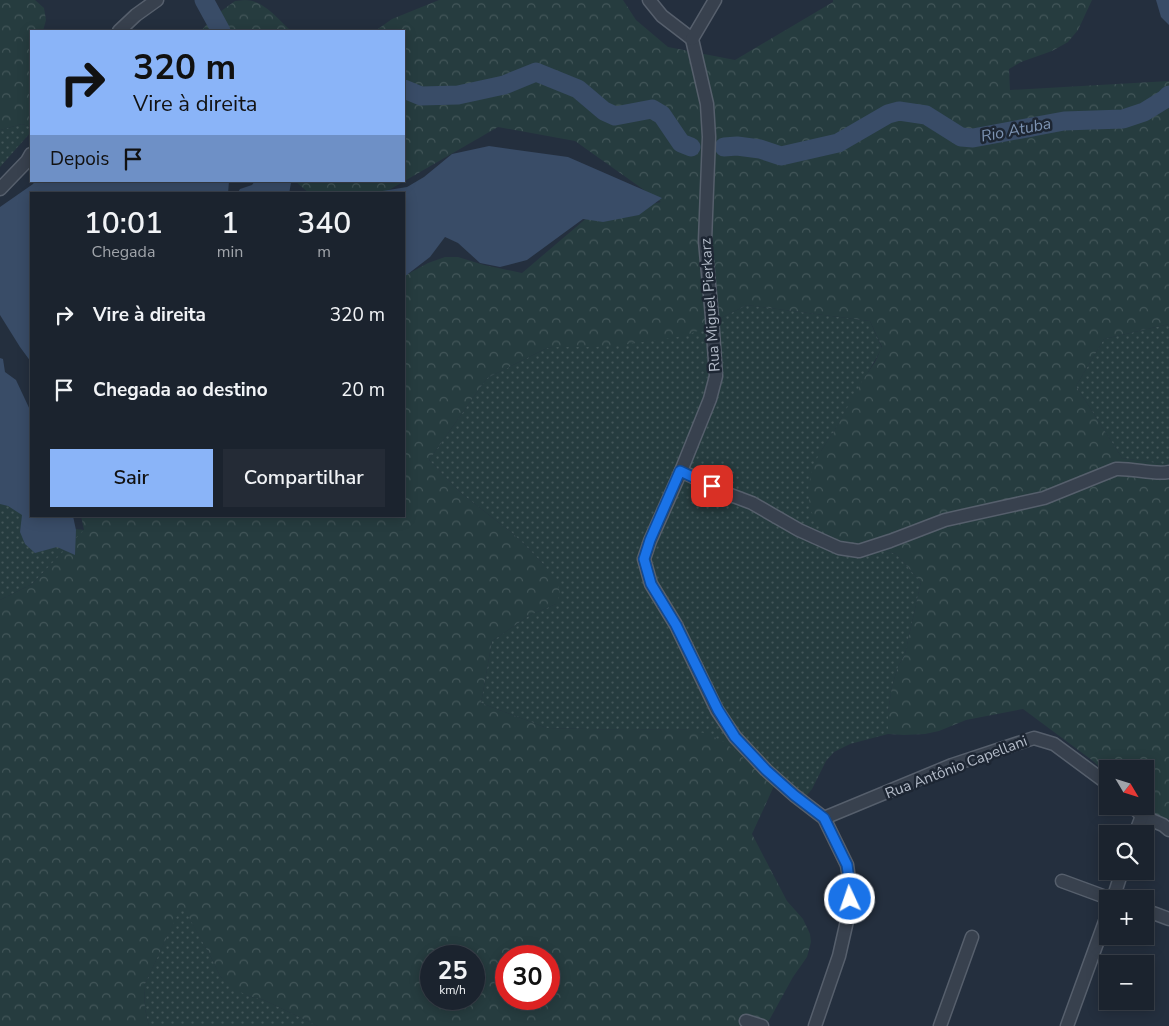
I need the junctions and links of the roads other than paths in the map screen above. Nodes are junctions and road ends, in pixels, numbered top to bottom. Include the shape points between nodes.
1 (157, 0) edge
2 (649, 0) edge
3 (716, 0) edge
4 (120, 30) edge
5 (692, 39) junction
6 (30, 156) edge
7 (0, 189) edge
8 (680, 471) junction
9 (1169, 472) edge
10 (1099, 777) edge
11 (1142, 816) joint
12 (824, 818) junction
13 (1139, 825) edge
14 (1169, 830) edge
15 (1062, 881) dead end
16 (1099, 894) edge
17 (1154, 913) edge
18 (1169, 919) edge
19 (972, 937) dead end
20 (1099, 938) edge
21 (746, 1021) dead end
22 (762, 1026) edge
23 (815, 1026) edge
24 (940, 1026) edge
25 (1067, 1026) edge

1 - 4 street
2 - 5 street via 662,16
3 - 5 street
5 - 8 street, Rua Miguel Pierkarz via 708,129 705,241 716,376 710,399
6 - 7 street
8 - 9 street via 752,503 839,548 859,551 945,520 1044,498 1116,469
8 - 12 street, Rua Miguel Pierkarz via 644,559 651,584 735,737 766,770
10 - 12 street, Rua Antônio Capellani via 1054,744 1034,738 952,765
11 - 13 street
11 - 14 street
12 - 23 street, Rua Miguel Pierkarz via 847,865 849,912 839,956
15 - 16 street
17 - 18 street
19 - 24 street
20 - 25 street
21 - 22 street

